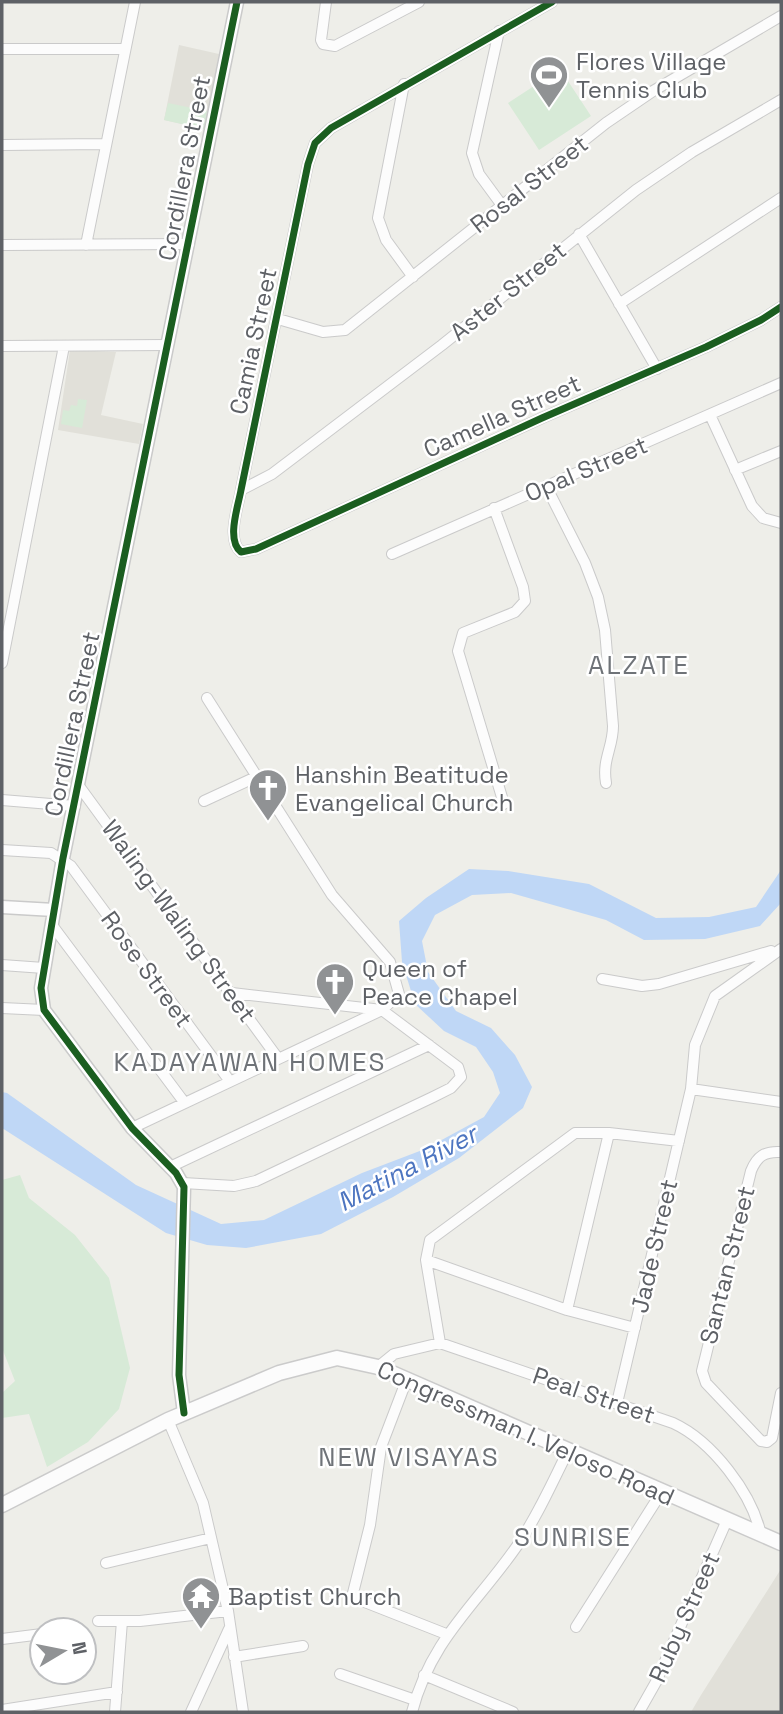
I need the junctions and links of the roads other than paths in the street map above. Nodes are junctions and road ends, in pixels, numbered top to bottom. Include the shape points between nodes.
1 (135, 2) edge
2 (237, 2) edge
3 (326, 2) edge
4 (419, 2) edge
5 (552, 2) edge
6 (781, 16) edge
7 (499, 31) junction
8 (2, 49) edge
9 (125, 49) junction
10 (404, 85) junction
11 (781, 100) edge
12 (105, 144) junction
13 (2, 145) edge
14 (781, 198) edge
15 (501, 204) junction
16 (579, 234) junction
17 (189, 244) junction
18 (2, 245) edge
19 (86, 245) junction
20 (413, 277) junction
21 (619, 304) junction
22 (781, 307) edge
23 (278, 319) junction
24 (167, 345) junction
25 (2, 346) edge
26 (64, 346) junction
27 (657, 369) junction
28 (781, 383) edge
29 (711, 417) junction
30 (781, 452) edge
31 (735, 471) junction
32 (546, 486) junction
33 (241, 490) junction
34 (494, 508) junction
35 (776, 518) edge
36 (781, 523) edge
37 (236, 548) joint
38 (391, 554) dead end
39 (2, 663) edge
40 (207, 698) dead end
41 (258, 776) junction
42 (606, 783) dead end
43 (79, 786) junction
44 (2, 800) edge
45 (204, 801) dead end
46 (504, 804) dead end
47 (75, 806) junction
48 (2, 850) edge
49 (63, 859) junction
50 (2, 907) edge
51 (54, 910) junction
52 (52, 925) junction
53 (781, 948) edge
54 (2, 965) edge
55 (44, 968) junction
56 (603, 979) dead end
57 (232, 993) junction
58 (2, 1008) edge
59 (44, 1010) junction
60 (382, 1010) junction
61 (429, 1045) junction
62 (278, 1057) junction
63 (229, 1080) junction
64 (691, 1089) junction
65 (184, 1102) junction
66 (781, 1102) edge
67 (132, 1128) junction
68 (609, 1133) junction
69 (679, 1141) junction
70 (781, 1152) edge
71 (170, 1167) junction
72 (184, 1190) junction
73 (426, 1260) junction
74 (567, 1310) junction
75 (635, 1328) junction
76 (440, 1343) junction
77 (378, 1367) junction
78 (407, 1379) junction
79 (781, 1393) edge
80 (617, 1403) junction
81 (184, 1413) junction
82 (168, 1420) junction
83 (568, 1451) junction
84 (661, 1493) junction
85 (2, 1506) edge
86 (727, 1520) junction
87 (761, 1535) junction
88 (211, 1538) junction
89 (781, 1544) edge
90 (106, 1563) dead end
91 (228, 1611) junction
92 (98, 1621) dead end
93 (122, 1621) junction
94 (576, 1627) dead end
95 (229, 1629) junction
96 (446, 1634) junction
97 (28, 1636) edge
98 (2, 1639) edge
99 (303, 1646) dead end
100 (234, 1657) junction
101 (340, 1674) dead end
102 (424, 1675) junction
103 (117, 1692) junction
104 (415, 1700) junction
105 (2, 1710) edge
106 (115, 1712) edge
107 (191, 1712) edge
108 (243, 1712) edge
109 (412, 1712) edge
110 (513, 1712) edge
111 (639, 1712) edge

1 - 9 street
2 - 17 street, Cordillera Street
3 - 4 street via 321,40 335,46
5 - 7 street
6 - 15 street, Rosal Street via 627,108
7 - 10 street
7 - 15 street via 472,153 479,174
8 - 9 street
9 - 12 street
10 - 20 street via 378,218 386,240
10 - 23 street, Camia Street via 331,128 315,143
11 - 16 street, Aster Street via 660,173
12 - 13 street
12 - 19 street
14 - 21 street
15 - 20 street, Rosal Street
16 - 21 street
16 - 33 street, Aster Street via 294,458
17 - 19 street
17 - 24 street, Cordillera Street
18 - 19 street
20 - 23 street, Rosal Street via 337,332
21 - 27 street
22 - 27 street, Camella Street
23 - 33 street, Camia Street
24 - 26 street
24 - 43 street, Cordillera Street
25 - 26 street
26 - 39 street
27 - 37 street, Camella Street via 256,549 241,552
28 - 29 street, Opal Street
29 - 31 street
29 - 32 street, Opal Street
30 - 31 street
31 - 35 street via 751,506 764,518
32 - 34 street, Opal Street
32 - 42 street via 589,572 602,613 613,726 604,761
33 - 37 street, Camia Street via 233,536
34 - 38 street, Opal Street
34 - 46 street via 525,601 515,612 463,633 458,651
35 - 36 street
40 - 41 street
41 - 45 street
41 - 60 street via 332,895 390,962 399,995
43 - 47 street, Cordillera Street
43 - 57 street, Waling-Waling Street
44 - 47 street
47 - 49 street, Cordillera Street
48 - 49 street via 51,853
49 - 51 street, Cordillera Street
49 - 63 street, Rose Street
50 - 51 street
51 - 52 street, Cordillera Street
52 - 55 street, Cordillera Street
52 - 65 street
53 - 56 street via 659,984 642,986
53 - 64 street, Jade Street via 715,996 695,1045
54 - 55 street
55 - 59 street, Cordillera Street
57 - 60 street
57 - 62 street, Waling-Waling Street
58 - 59 street
59 - 67 street
60 - 61 street
60 - 62 street
61 - 71 street
61 - 72 street via 461,1070 460,1081 451,1088 256,1181
62 - 63 street
63 - 65 street
64 - 66 street
64 - 69 street, Jade Street
65 - 67 street
67 - 71 street
68 - 69 street
68 - 73 street via 584,1131 568,1137 430,1240
68 - 74 street
69 - 75 street, Jade Street
70 - 79 street, Santan Street via 755,1161 702,1367 703,1376 756,1439 767,1442 772,1438
71 - 72 street
72 - 81 street via 179,1374
73 - 74 street
73 - 76 street
74 - 75 street
75 - 80 street, Jade Street
76 - 77 street via 394,1354
76 - 80 street, Peal Street
77 - 78 main road, Congressman I. Veloso Road
77 - 81 main road, Congressman I. Veloso Road via 351,1359 322,1359
78 - 83 main road, Congressman I. Veloso Road
78 - 96 street via 381,1447 370,1525 352,1597
80 - 87 street, Peal Street via 697,1436 744,1493
81 - 82 main road, Congressman I. Veloso Road
82 - 85 main road, Congressman I. Veloso Road
82 - 88 street via 203,1503
83 - 84 main road, Congressman I. Veloso Road
83 - 96 street via 518,1544
84 - 86 main road, Congressman I. Veloso Road
84 - 94 street
86 - 87 main road, Congressman I. Veloso Road
86 - 111 street, Ruby Street
87 - 89 main road, Congressman I. Veloso Road
88 - 90 street
88 - 91 street
91 - 93 street
91 - 95 street
92 - 93 street
93 - 103 street
95 - 100 street
95 - 107 street
96 - 102 street
97 - 98 street
99 - 100 street
100 - 108 street
101 - 104 street
102 - 104 street
102 - 110 street
103 - 105 street
103 - 106 street
104 - 109 street

